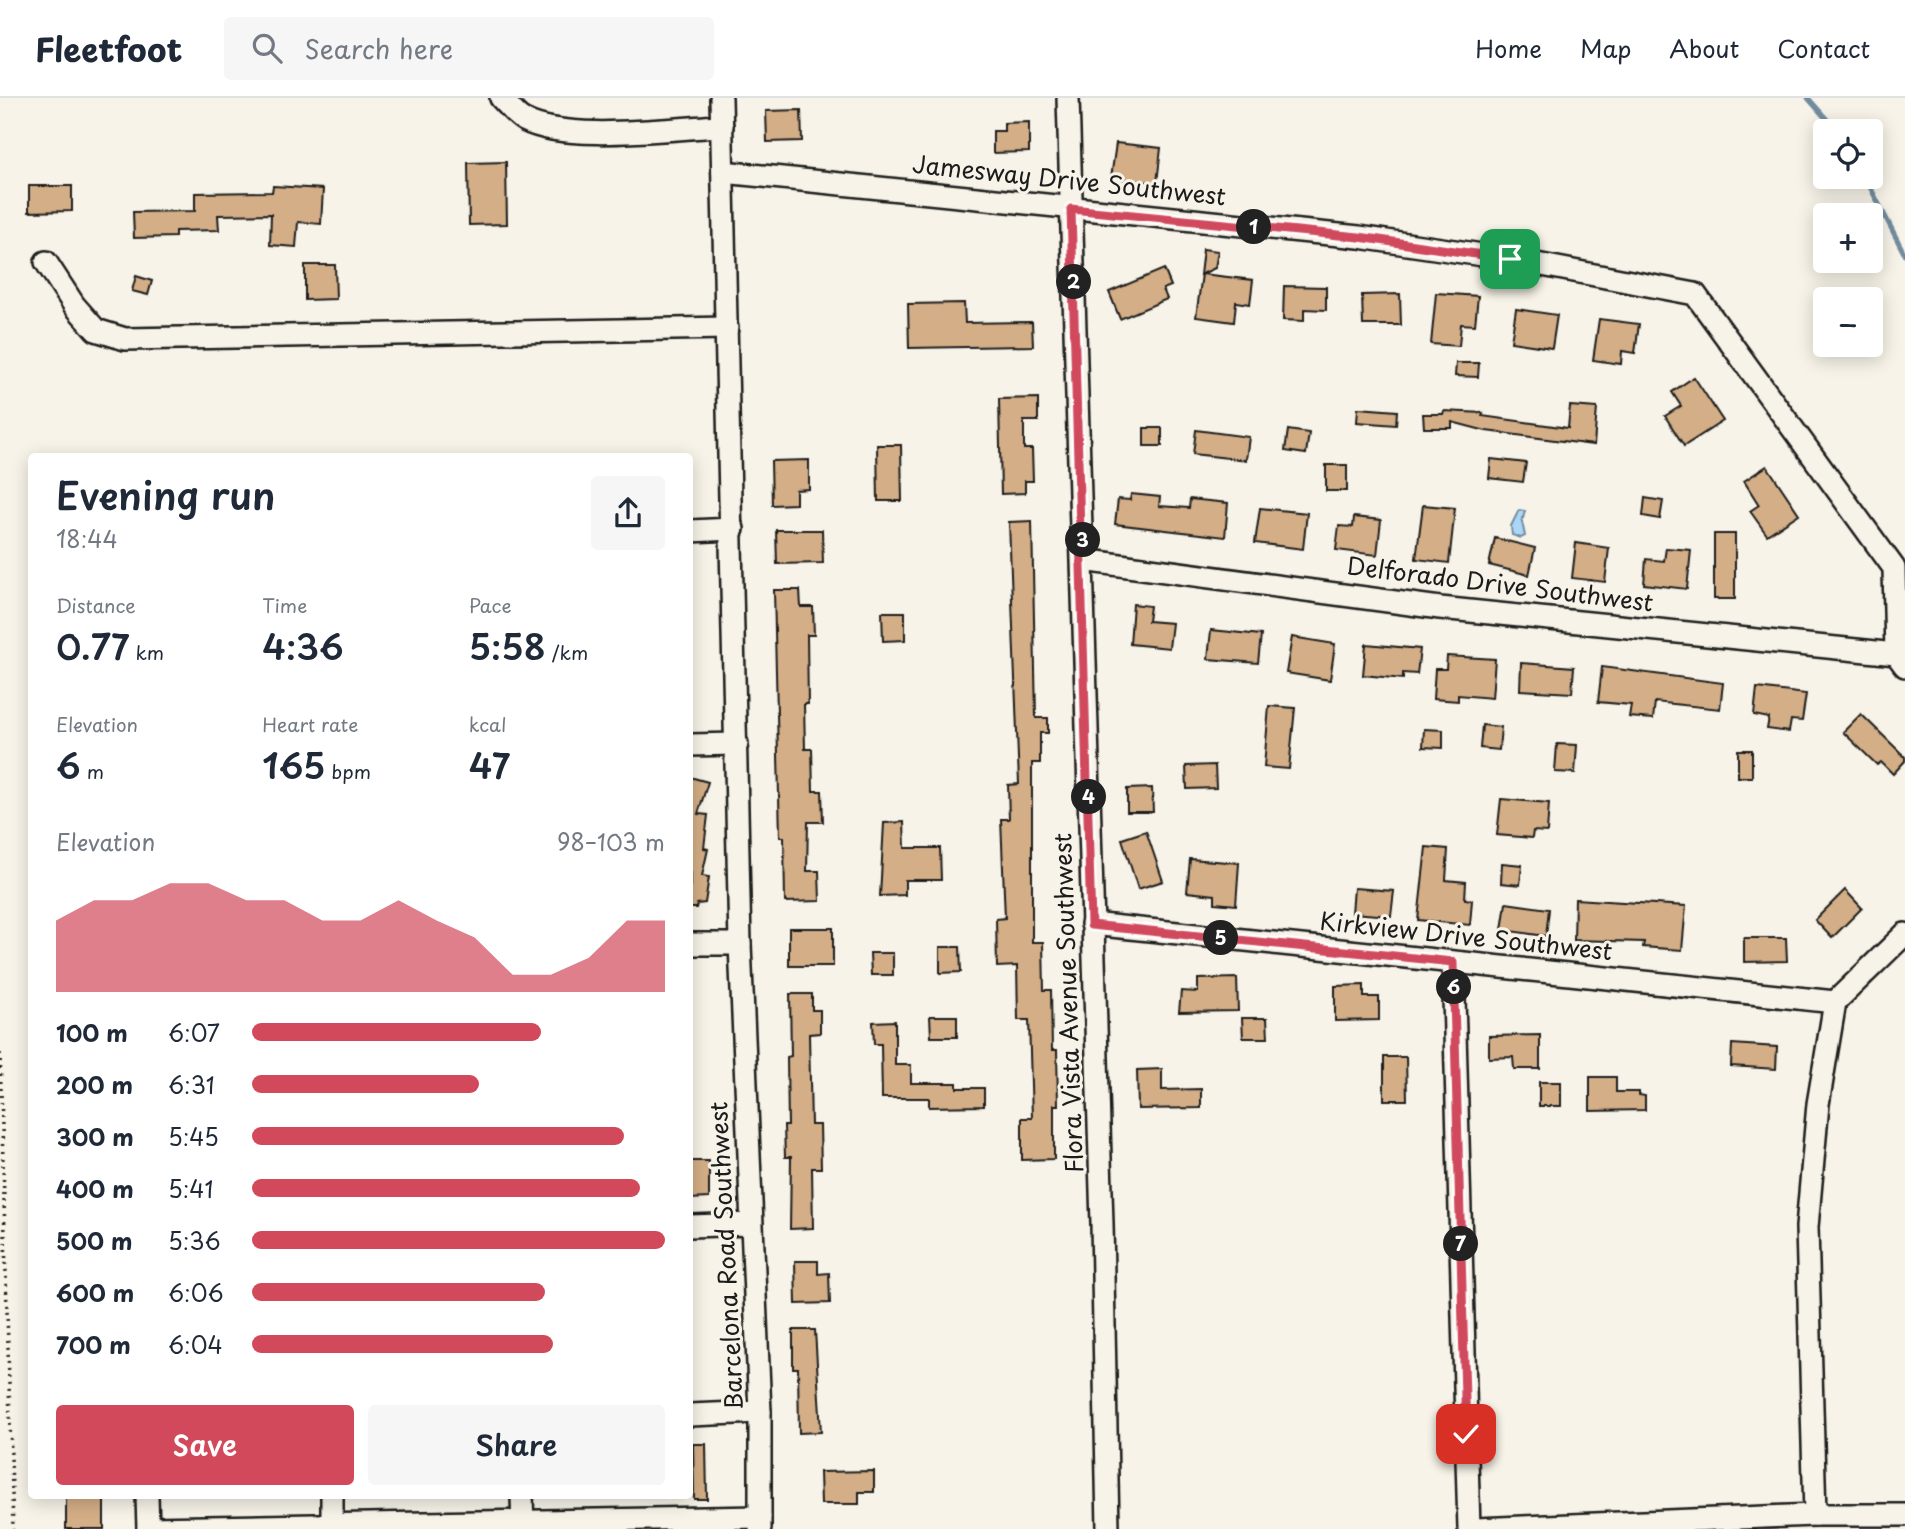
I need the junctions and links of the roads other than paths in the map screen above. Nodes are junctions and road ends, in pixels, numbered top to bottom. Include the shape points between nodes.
1 (501, 98) edge
2 (721, 98) edge
3 (1068, 98) edge
4 (722, 126) junction
5 (723, 172) junction
6 (1071, 209) junction
7 (46, 262) dead end
8 (727, 328) junction
9 (733, 529) junction
10 (693, 531) edge
11 (1083, 560) junction
12 (1900, 660) edge
13 (737, 744) junction
14 (693, 745) edge
15 (1091, 925) junction
16 (1905, 934) edge
17 (693, 944) edge
18 (740, 944) junction
19 (1453, 962) junction
20 (1835, 1002) junction
21 (751, 1224) junction
22 (693, 1226) edge
23 (760, 1412) junction
24 (693, 1415) edge
25 (147, 1499) edge
26 (332, 1499) edge
27 (522, 1499) edge
28 (1815, 1515) junction
29 (1905, 1516) edge
30 (760, 1523) edge
31 (703, 1524) edge
32 (523, 1525) edge
33 (332, 1527) edge
34 (148, 1528) edge
35 (1108, 1529) edge
36 (1469, 1529) edge
37 (1476, 1529) edge

1 - 4 street via 523,120 546,127 588,132
2 - 4 street, Barcelona Road Southwest
3 - 6 street, Flora Vista Avenue Southwest
4 - 5 street, Barcelona Road Southwest
5 - 6 street, Jamesway Drive Southwest
5 - 8 street, Barcelona Road Southwest
6 - 11 street, Flora Vista Avenue Southwest
6 - 12 street, Jamesway Drive Southwest via 1359,237 1510,259 1695,294 1894,568
7 - 8 street via 96,330 125,339
8 - 9 street, Barcelona Road Southwest
9 - 10 street
9 - 13 street, Barcelona Road Southwest
11 - 12 street, Delforado Drive Southwest via 1440,608
11 - 15 street, Flora Vista Avenue Southwest
13 - 14 street
13 - 18 street, Barcelona Road Southwest
15 - 19 street, Kirkview Drive Southwest
15 - 35 street, Flora Vista Avenue Southwest
16 - 20 street
17 - 18 street
18 - 21 street, Barcelona Road Southwest
19 - 20 street, Kirkview Drive Southwest
19 - 36 street
20 - 28 street via 1818,1104 1807,1227
21 - 22 street
21 - 23 street, Barcelona Road Southwest
23 - 24 street
23 - 30 street, Barcelona Road Southwest
25 - 34 street
26 - 33 street
27 - 32 street
28 - 29 street
28 - 37 street
30 - 31 street
31 - 32 street
32 - 33 street
33 - 34 street

